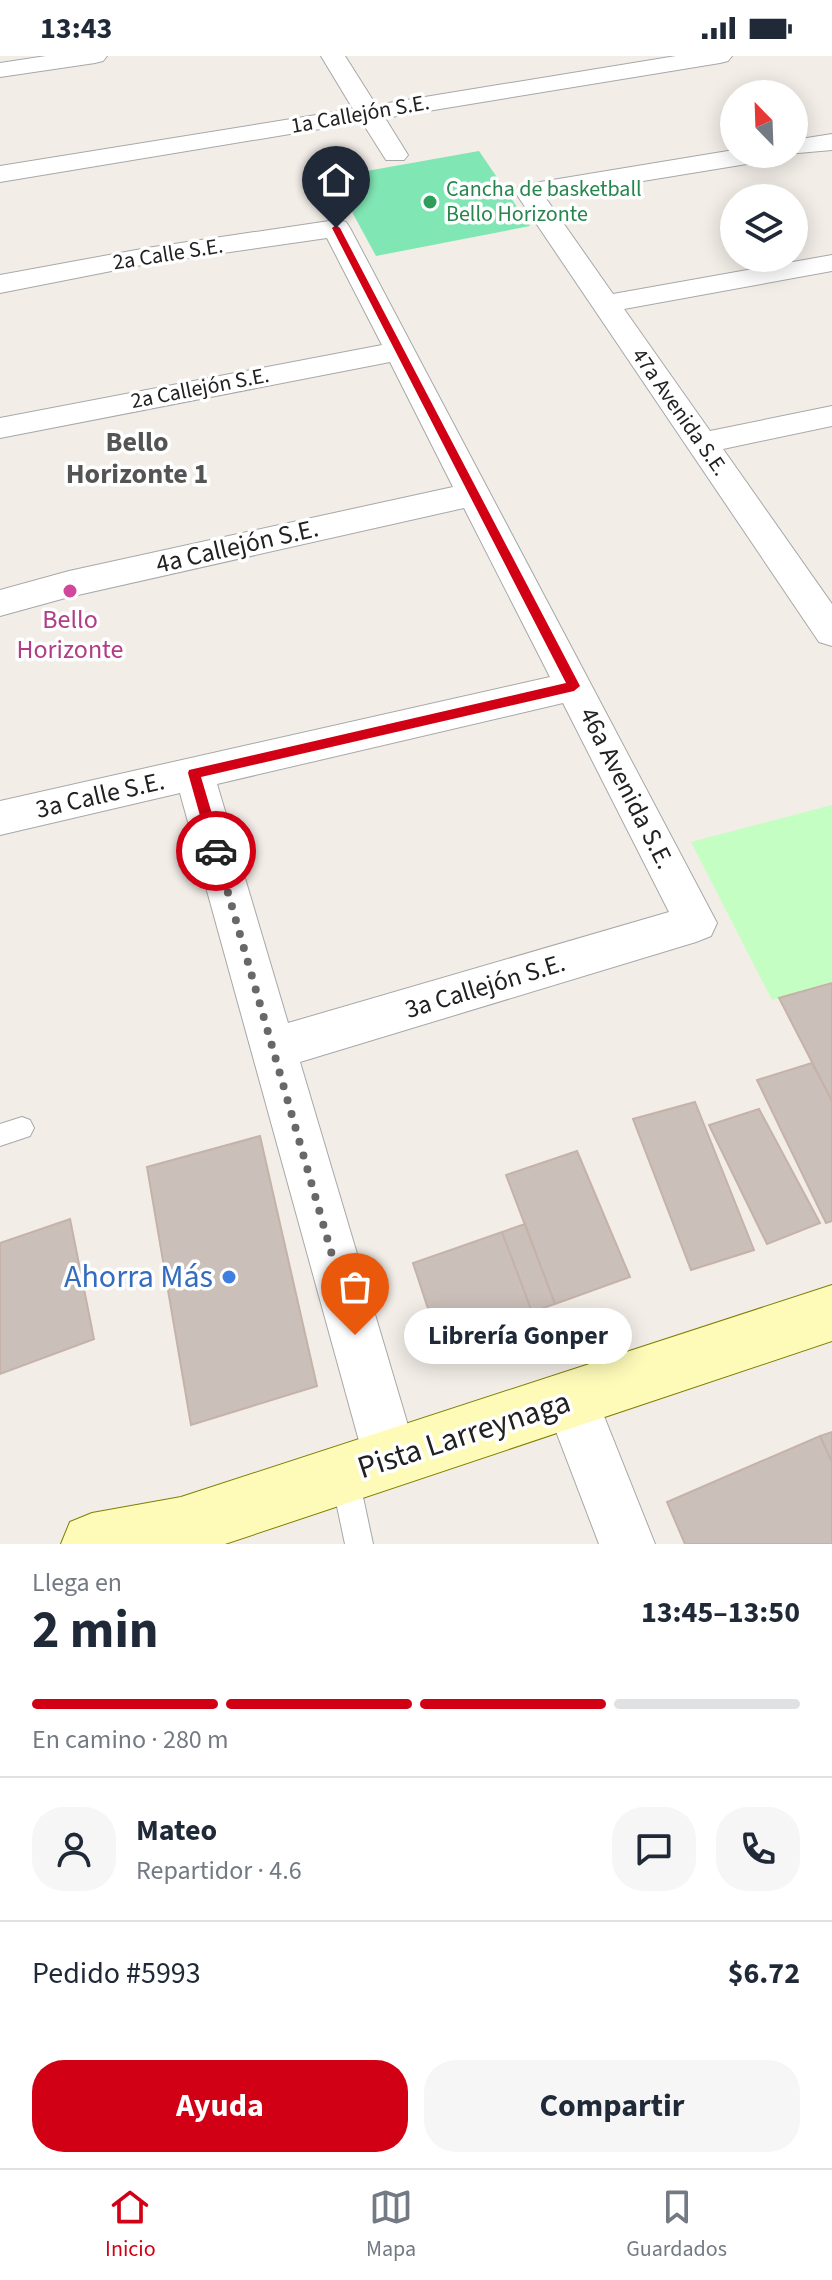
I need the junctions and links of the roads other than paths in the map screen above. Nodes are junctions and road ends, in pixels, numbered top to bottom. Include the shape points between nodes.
1 (95, 56) edge
2 (333, 56) edge
3 (720, 56) edge
4 (0, 70) edge
5 (368, 113) junction
6 (832, 142) edge
7 (808, 146) edge
8 (395, 155) dead end
9 (720, 160) edge
10 (0, 174) edge
11 (336, 228) joint
12 (832, 263) edge
13 (0, 284) edge
14 (606, 304) junction
15 (400, 351) junction
16 (832, 416) edge
17 (0, 428) edge
18 (701, 443) junction
19 (474, 494) junction
20 (0, 603) edge
21 (830, 626) edge
22 (574, 686) junction
23 (194, 773) junction
24 (0, 818) edge
25 (696, 923) joint
26 (273, 1049) junction
27 (832, 1313) edge
28 (571, 1400) junction
29 (367, 1467) junction
30 (92, 1544) edge
31 (359, 1544) edge
32 (627, 1544) edge

1 - 4 street
2 - 5 street
3 - 5 street, 1a Callejón S.E.
5 - 8 street
5 - 10 street, 1a Callejón S.E.
6 - 7 street
9 - 14 street, 47a Avenida S.E. via 528,192
11 - 13 street, 2a Calle S.E.
11 - 15 street, 46a Avenida S.E.
12 - 14 street
14 - 18 street, 47a Avenida S.E.
15 - 17 street, 2a Callejón S.E.
15 - 19 street, 46a Avenida S.E.
16 - 18 street
18 - 21 street, 47a Avenida S.E.
19 - 20 street, 4a Callejón S.E.
19 - 22 street, 46a Avenida S.E.
22 - 23 street, 3a Calle S.E.
22 - 25 street, 46a Avenida S.E.
23 - 24 street, 3a Calle S.E.
23 - 26 street
25 - 26 street, 3a Callejón S.E.
26 - 29 street
27 - 28 main road, Pista Larreynaga
28 - 29 main road, Pista Larreynaga
28 - 32 street
29 - 30 main road, Pista Larreynaga via 181,1528
29 - 31 lane

